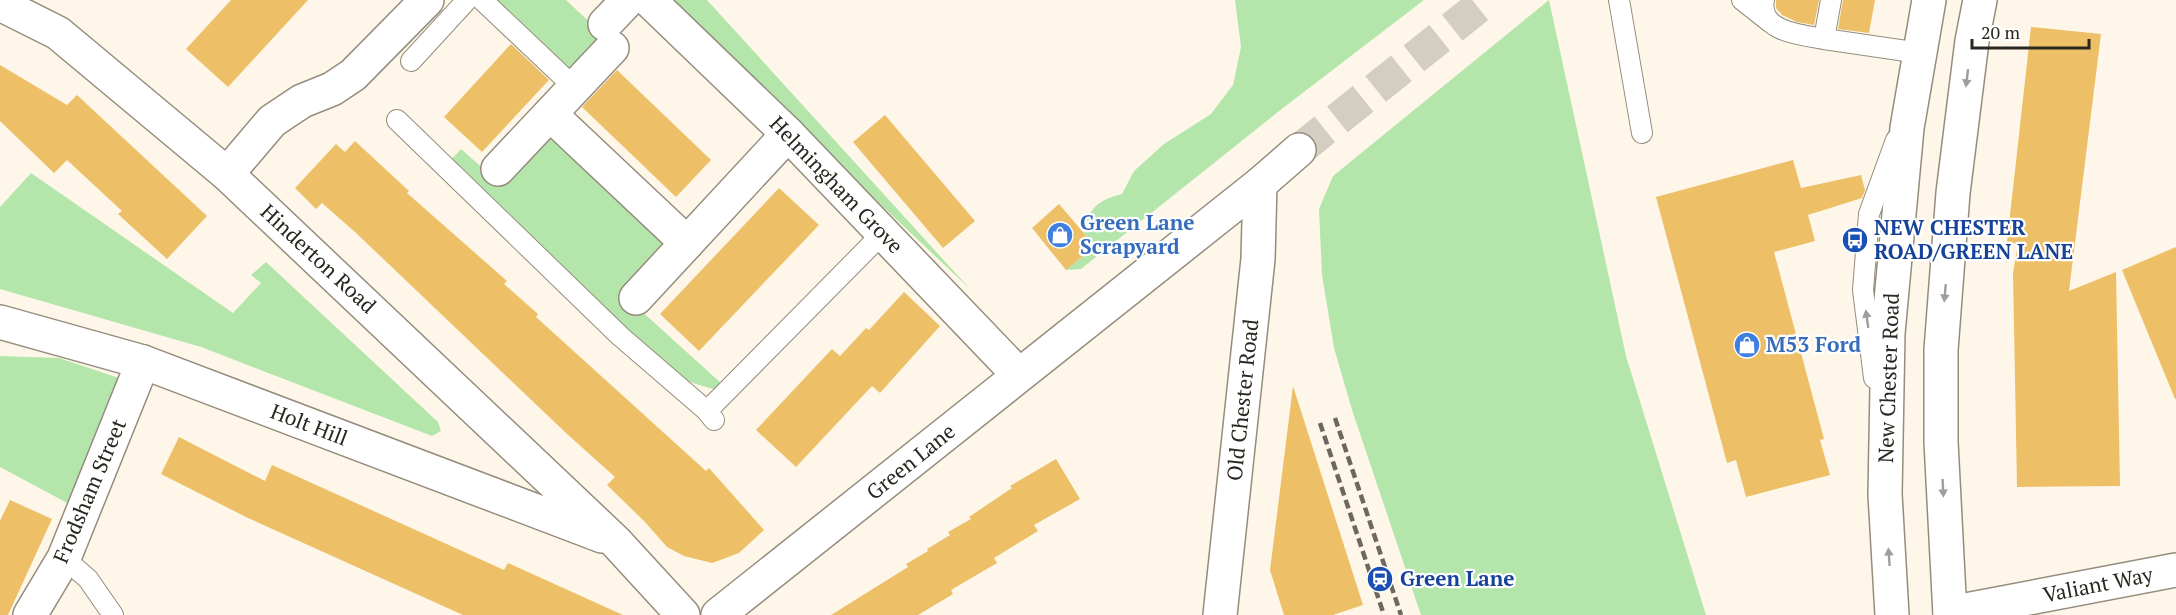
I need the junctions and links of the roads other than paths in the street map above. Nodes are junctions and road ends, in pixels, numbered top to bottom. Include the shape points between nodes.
1 (427, 0) edge
2 (467, 0) edge
3 (482, 0) edge
4 (628, 0) edge
5 (649, 0) edge
6 (1619, 0) edge
7 (1742, 0) edge
8 (1764, 0) edge
9 (1831, 0) edge
10 (1929, 0) edge
11 (1980, 0) edge
12 (0, 4) edge
13 (1770, 22) junction
14 (1824, 39) junction
15 (1920, 53) junction
16 (411, 61) dead end
17 (575, 88) junction
18 (550, 114) junction
19 (397, 120) dead end
20 (1642, 132) dead end
21 (788, 134) junction
22 (1299, 150) tunnel mouth
23 (498, 168) dead end
24 (228, 174) junction
25 (1260, 184) junction
26 (883, 233) junction
27 (687, 243) junction
28 (636, 298) dead end
29 (0, 322) edge
30 (143, 362) junction
31 (1019, 375) junction
32 (615, 541) junction
33 (64, 558) junction
34 (2176, 570) edge
35 (1950, 614) edge
36 (30, 615) edge
37 (113, 615) edge
38 (683, 615) edge
39 (718, 615) edge
40 (1220, 615) edge
41 (1892, 615) edge

1 - 24 main road via 353,75 272,121
2 - 16 lane
3 - 17 lane
4 - 17 main road
5 - 21 main road, Helmingham Grove
6 - 20 lane
7 - 13 lane
8 - 13 lane via 1762,8
9 - 14 lane
10 - 15 main road, New Chester Road
11 -> 35 main road via 1953,193 1941,350 1941,442
12 - 24 main road, Hinderton Road via 58,33
13 - 14 lane via 1786,32
14 - 15 lane
41 -> 15 main road, New Chester Road via 1885,494 1888,333 1907,128
17 - 18 main road
18 - 23 main road
18 - 27 main road
19 - 26 lane via 620,336 710,415
21 - 26 main road, Helmingham Grove
21 - 27 main road
22 - 25 main road, Green Lane
24 - 32 main road, Hinderton Road
25 - 31 main road, Green Lane
25 - 40 main road, Old Chester Road via 1258,259
26 - 31 main road, Helmingham Grove
27 - 28 main road
29 - 30 main road, Holt Hill
30 - 32 main road, Holt Hill
30 - 33 main road, Frodsham Street
31 - 39 main road, Green Lane
32 - 38 main road, Hinderton Road
33 - 36 main road, Frodsham Street
33 - 37 lane via 88,579
34 - 35 main road, Valiant Way

